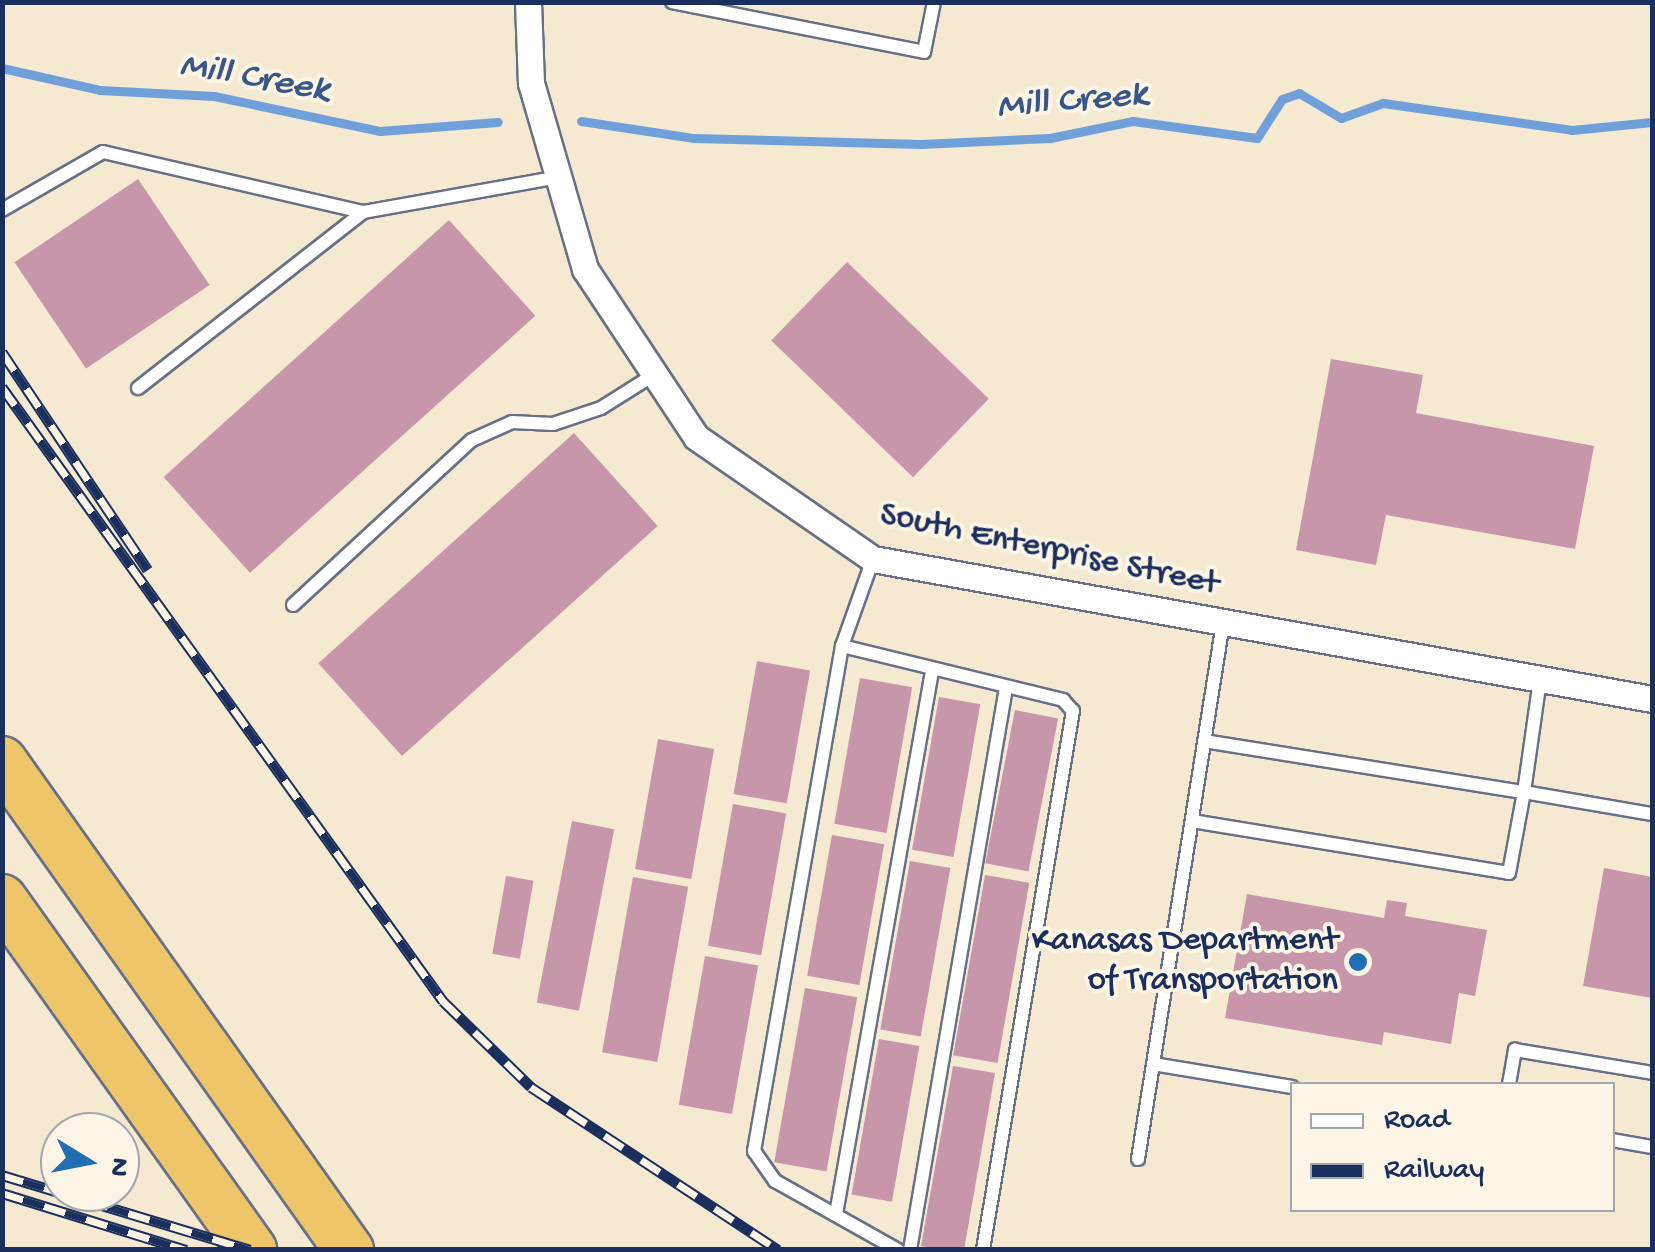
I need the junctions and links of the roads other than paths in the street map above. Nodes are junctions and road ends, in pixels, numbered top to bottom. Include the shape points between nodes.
1 (528, 2) edge
2 (672, 2) edge
3 (934, 2) edge
4 (554, 178) junction
5 (2, 210) edge
6 (363, 212) junction
7 (655, 374) junction
8 (138, 388) dead end
9 (873, 559) junction
10 (293, 605) dead end
11 (1223, 623) junction
12 (842, 646) junction
13 (932, 671) junction
14 (1540, 680) junction
15 (1006, 688) junction
16 (1652, 700) edge
17 (1204, 741) junction
18 (2, 760) edge
19 (1524, 792) junction
20 (1652, 814) edge
21 (1192, 822) junction
22 (2, 899) edge
23 (1152, 1064) junction
24 (1652, 1073) edge
25 (1508, 1082) edge
26 (1290, 1087) edge
27 (1615, 1141) edge
28 (1652, 1147) edge
29 (1138, 1160) dead end
30 (836, 1214) junction
31 (252, 1250) edge
32 (350, 1250) edge
33 (898, 1250) edge
34 (910, 1250) edge
35 (983, 1250) edge

1 - 4 street, South Enterprise Street via 531,83
2 - 3 lane via 924,52
4 - 6 lane
4 - 7 street, South Enterprise Street via 585,269
5 - 6 lane via 103,152
6 - 8 lane
7 - 9 street, South Enterprise Street via 696,436
7 - 10 lane via 601,408 553,424 512,422 472,440
9 - 11 street, South Enterprise Street
9 - 12 lane
11 - 14 street, South Enterprise Street
11 - 17 lane
12 - 13 lane
12 - 30 lane via 754,1151 775,1180
13 - 15 lane
13 - 30 lane
14 - 16 street, South Enterprise Street
14 - 19 lane
15 - 34 lane
15 - 35 lane via 1073,710
17 - 19 lane
17 - 21 lane
18 - 32 highway
19 - 20 lane
19 - 21 lane via 1509,873
21 - 23 lane
22 - 31 highway
23 - 26 lane
23 - 29 lane
24 - 25 lane via 1516,1050
27 - 28 lane
30 - 33 lane

